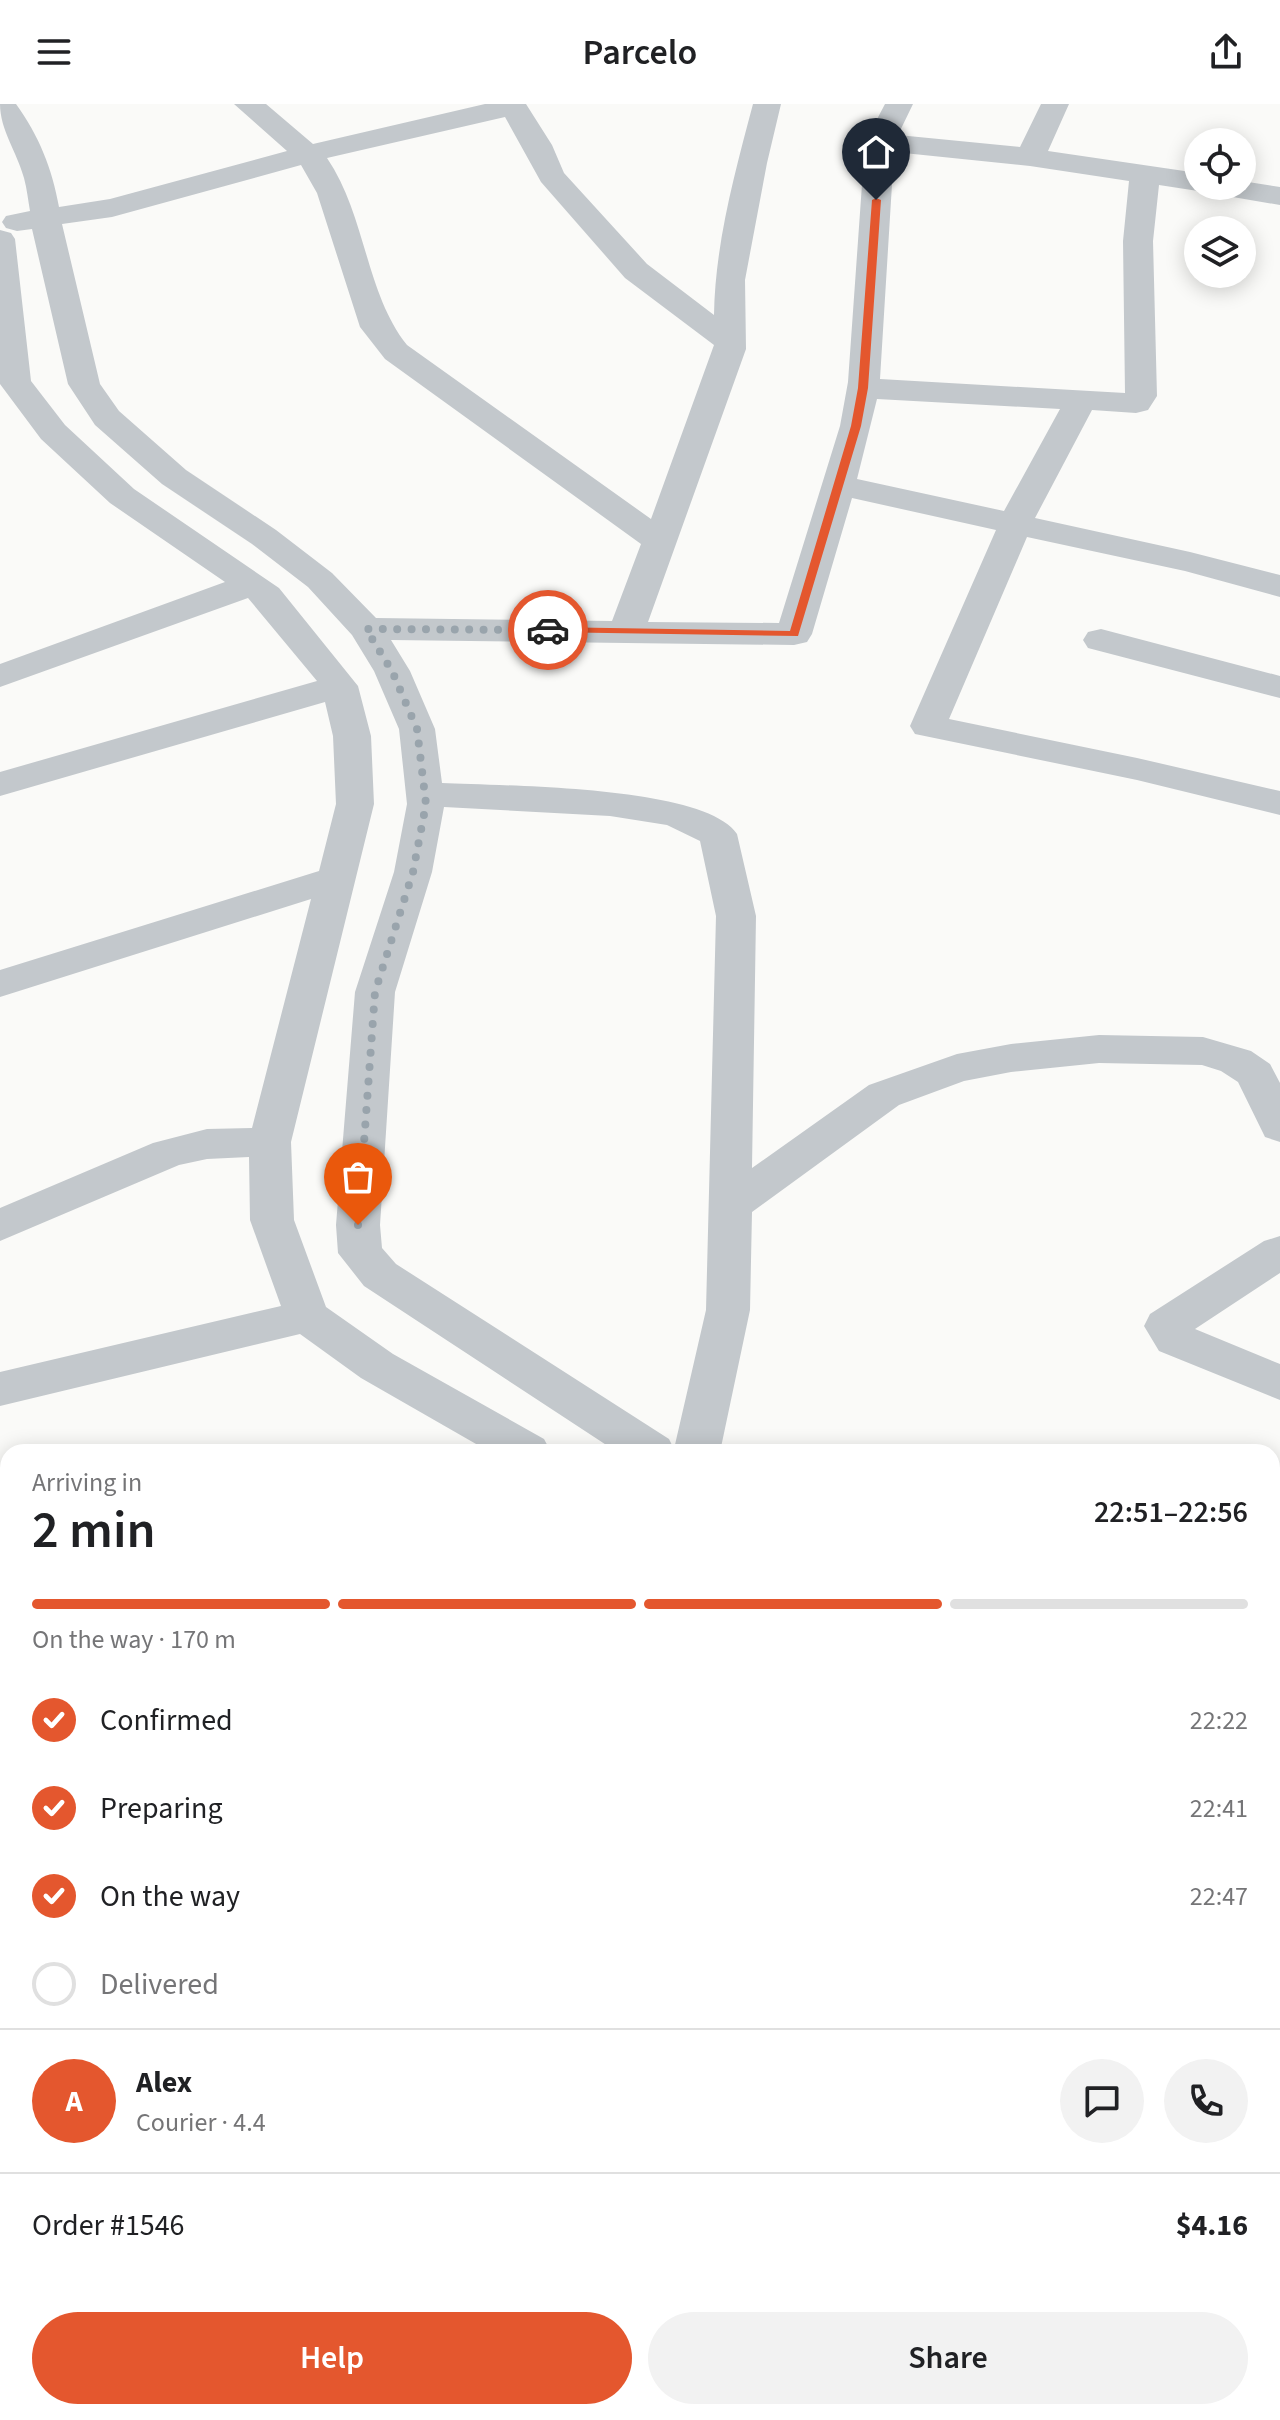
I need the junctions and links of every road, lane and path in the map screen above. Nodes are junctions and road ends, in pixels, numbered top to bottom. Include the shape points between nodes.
1 (1, 104) edge
2 (248, 104) edge
3 (767, 104) edge
4 (899, 104) edge
5 (1055, 104) edge
6 (512, 105) edge
7 (880, 142) junction
8 (308, 154) junction
9 (1030, 157) junction
10 (1145, 173) junction
11 (1184, 180) edge
12 (1256, 192) edge
13 (1280, 196) edge
14 (45, 217) junction
15 (0, 241) edge
16 (73, 339) junction
17 (730, 342) junction
18 (9, 371) edge
19 (863, 388) junction
20 (1081, 400) junction
21 (839, 485) junction
22 (1015, 522) junction
23 (660, 542) junction
24 (251, 585) junction
25 (1280, 586) edge
26 (366, 629) junction
27 (627, 630) junction
28 (1101, 640) dead end
29 (0, 676) edge
30 (340, 686) junction
31 (1280, 687) edge
32 (0, 784) edge
33 (425, 794) junction
34 (1280, 803) edge
35 (338, 878) junction
36 (0, 984) edge
37 (1280, 1127) edge
38 (270, 1142) junction
39 (730, 1206) junction
40 (0, 1226) edge
41 (1280, 1252) edge
42 (307, 1316) junction
43 (1280, 1383) edge
44 (0, 1389) edge
45 (514, 1444) edge
46 (641, 1444) edge
47 (699, 1444) edge

1 - 14 street via 21,131 39,178
2 - 8 street
3 - 17 street via 730,280
4 - 7 street
5 - 9 street
6 - 8 street
6 - 17 street via 551,176 636,271
7 - 9 street
7 - 19 street
8 - 14 street via 112,208
8 - 23 street via 332,193 376,327 396,352
9 - 10 street
10 - 11 street
10 - 20 street via 1138,241 1141,396 1136,403
12 - 13 street
14 - 15 street
14 - 16 street
15 - 18 street
16 - 18 street
16 - 26 street via 84,384 107,418 174,477 320,580
17 - 23 street
18 - 24 street via 53,432 122,496
19 - 20 street
19 - 21 street
20 - 22 street
21 - 22 street
21 - 27 street via 794,634
22 - 25 street
22 - 34 street via 928,726
23 - 27 street
24 - 29 street
24 - 30 street via 267,595
26 - 27 street
26 - 33 street via 392,671 417,729
28 - 31 street
30 - 32 street
30 - 35 street via 352,736 355,804
33 - 39 street via 610,804 676,815 718,834 736,916
33 - 46 street via 413,872 375,992 360,1253 380,1275
35 - 36 street
35 - 38 street
37 - 39 street via 1255,1074 1236,1061 1203,1051 1099,1049 1011,1058 957,1068 884,1095
38 - 40 street via 207,1144 168,1153
38 - 42 street via 272,1220
39 - 47 street via 728,1310
41 - 43 street via 1166,1326 1175,1339
42 - 44 street
42 - 45 street via 377,1366

